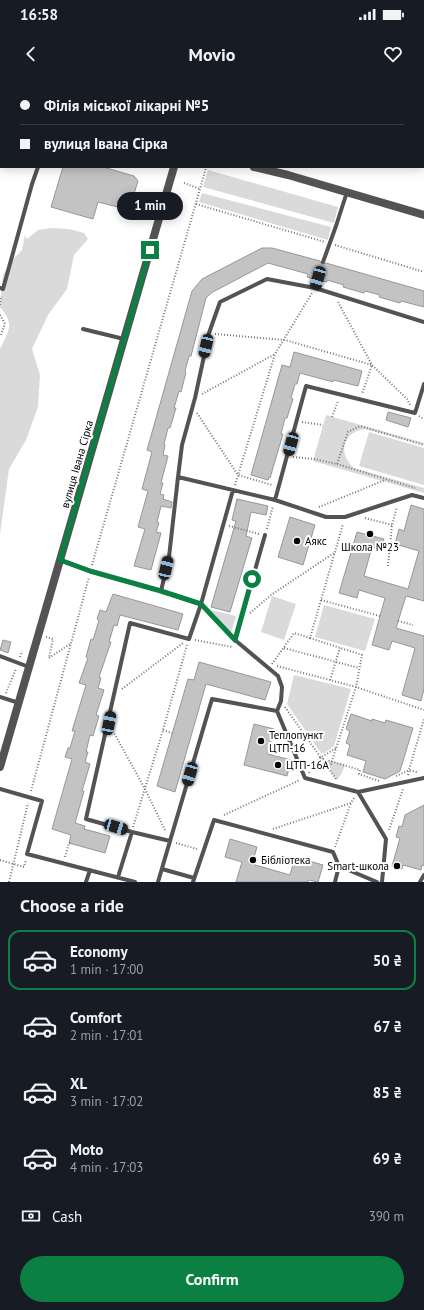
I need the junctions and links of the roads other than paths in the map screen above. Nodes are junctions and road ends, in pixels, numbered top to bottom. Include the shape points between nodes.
1 (38, 168) edge
2 (174, 168) edge
3 (258, 168) edge
4 (347, 192) junction
5 (424, 215) edge
6 (323, 262) dead end
7 (318, 278) dead end
8 (0, 288) edge
9 (315, 288) junction
10 (424, 322) edge
11 (83, 329) dead end
12 (124, 339) junction
13 (424, 384) edge
14 (178, 477) junction
15 (233, 490) junction
16 (424, 498) edge
17 (275, 500) junction
18 (265, 535) road end
19 (60, 560) junction
20 (161, 591) junction
21 (201, 604) junction
22 (235, 640) junction
23 (0, 656) edge
24 (29, 667) junction
25 (2, 697) edge
26 (19, 703) junction
27 (277, 711) junction
28 (0, 767) edge
29 (424, 778) edge
30 (0, 789) edge
31 (358, 792) junction
32 (132, 832) junction
33 (170, 841) junction
34 (339, 866) junction
35 (162, 869) junction
36 (90, 870) junction
37 (424, 875) edge
38 (118, 877) junction
39 (194, 880) edge
40 (86, 882) edge
41 (135, 882) edge
42 (158, 882) edge
43 (335, 882) edge
44 (377, 882) edge
45 (382, 882) edge
46 (420, 882) edge

1 - 8 lane via 3,289
2 - 12 street, вулиця Івана Сірка
3 - 4 street
4 - 5 street
4 - 6 lane
7 - 9 lane
9 - 10 lane
9 - 14 lane via 267,279 220,302 209,333 182,445
11 - 12 lane
12 - 19 street, вулиця Івана Сірка
13 - 17 lane via 415,413 306,386
14 - 15 lane
14 - 20 lane via 169,557
15 - 17 lane
15 - 21 lane
16 - 17 lane via 412,494 345,517 326,517
18 - 22 lane
19 - 20 lane
19 - 24 street, вулиця Івана Сірка
20 - 21 lane
21 - 22 lane
21 - 32 lane via 189,639 130,623 86,819
22 - 27 lane via 271,667 278,676 282,688
23 - 24 lane
24 - 26 street, вулиця Івана Сірка
25 - 26 lane
26 - 28 street, вулиця Івана Сірка
27 - 31 lane via 305,778
27 - 33 lane via 212,699
29 - 31 lane
30 - 36 lane via 42,801 27,854
31 - 45 lane via 386,839
32 - 33 lane
32 - 38 lane
33 - 35 lane
34 - 39 lane via 333,852 214,820
34 - 43 lane
34 - 44 lane
35 - 39 lane
35 - 42 lane
36 - 38 lane
36 - 40 lane
37 - 46 lane
38 - 41 lane

